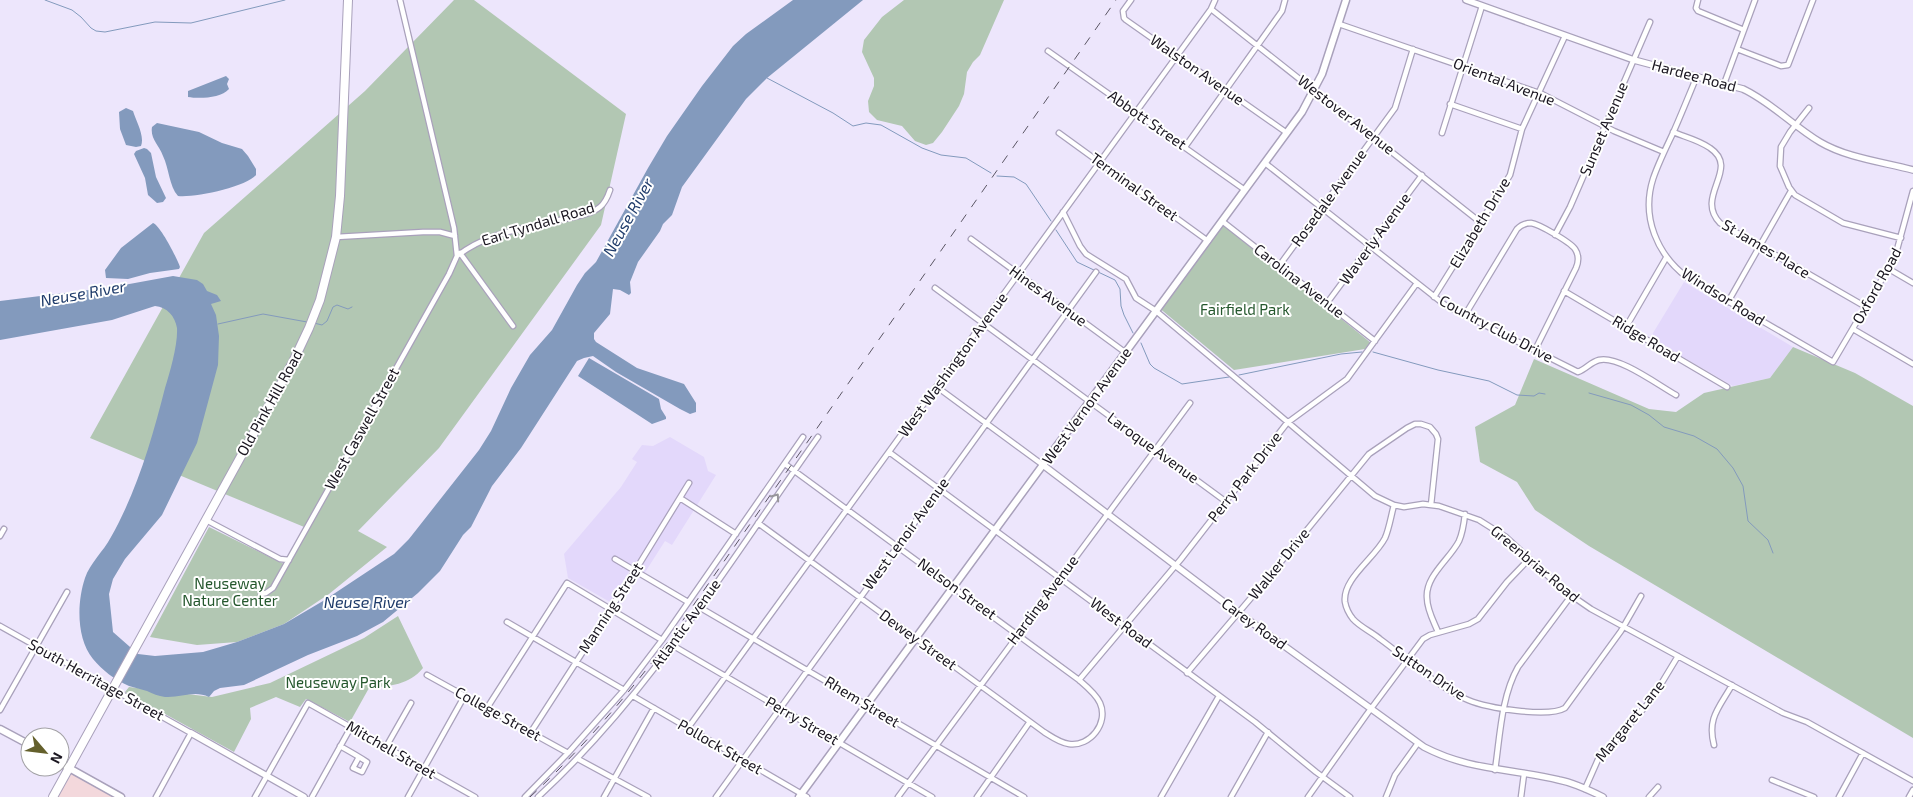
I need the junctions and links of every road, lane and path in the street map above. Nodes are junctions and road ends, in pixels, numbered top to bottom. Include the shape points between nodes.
1 (348, 0) edge
2 (400, 0) edge
3 (1131, 0) edge
4 (1215, 0) edge
5 (1285, 0) edge
6 (1346, 0) edge
7 (1466, 0) edge
8 (1698, 0) edge
9 (1755, 0) edge
10 (1813, 0) edge
11 (1482, 6) junction
12 (1211, 9) junction
13 (1650, 22) dead end
14 (1339, 24) junction
15 (1744, 30) junction
16 (1564, 36) junction
17 (1258, 46) junction
18 (1413, 49) junction
19 (1737, 49) junction
20 (1048, 50) dead end
21 (1177, 55) junction
22 (1634, 60) junction
23 (1462, 66) junction
24 (1697, 76) junction
25 (1724, 84) junction
26 (1226, 90) junction
27 (1314, 91) junction
28 (1538, 93) junction
29 (1450, 104) junction
30 (1809, 108) dead end
31 (1135, 112) junction
32 (1796, 125) junction
33 (1605, 126) junction
34 (1522, 129) junction
35 (1673, 132) junction
36 (1287, 133) junction
37 (1442, 133) dead end
38 (1059, 134) dead end
39 (1373, 137) junction
40 (1185, 147) junction
41 (1664, 152) junction
42 (1099, 161) junction
43 (1265, 163) junction
44 (1913, 170) edge
45 (1422, 176) junction
46 (610, 190) dead end
47 (1245, 190) junction
48 (1792, 191) junction
49 (1913, 191) edge
50 (1322, 207) junction
51 (1063, 212) junction
52 (1222, 221) junction
53 (1480, 222) junction
54 (1555, 235) junction
55 (455, 236) junction
56 (336, 237) junction
57 (1901, 238) junction
58 (970, 239) dead end
59 (1208, 241) junction
60 (1370, 246) junction
61 (1760, 246) junction
62 (458, 255) junction
63 (1666, 258) junction
64 (1279, 266) junction
65 (1889, 269) junction
66 (1096, 272) dead end
67 (1019, 275) junction
68 (1417, 283) junction
69 (1913, 283) edge
70 (935, 288) dead end
71 (1564, 291) junction
72 (1434, 297) junction
73 (1728, 302) junction
74 (1328, 303) junction
75 (1866, 307) junction
76 (1069, 310) junction
77 (1156, 311) junction
78 (1464, 315) junction
79 (983, 324) junction
80 (513, 326) dead end
81 (1626, 327) junction
82 (1853, 329) junction
83 (1375, 341) junction
84 (1841, 349) joint
85 (1535, 350) junction
86 (1126, 353) junction
87 (1033, 359) junction
88 (1913, 364) edge
89 (937, 387) junction
90 (1727, 387) dead end
91 (1676, 395) dead end
92 (1090, 401) junction
93 (1190, 403) dead end
94 (1287, 423) junction
95 (986, 424) junction
96 (803, 437) dead end
97 (818, 438) dead end
98 (1155, 449) junction
99 (889, 452) junction
100 (785, 464) junction
101 (1043, 465) junction
102 (795, 470) junction
103 (1351, 476) junction
104 (689, 483) dead end
105 (939, 489) junction
106 (680, 498) junction
107 (1225, 501) junction
108 (1431, 505) junction
109 (1394, 506) junction
110 (848, 509) junction
111 (1108, 514) junction
112 (1465, 514) junction
113 (206, 520) junction
114 (758, 523) junction
115 (4, 529) dead end
116 (996, 530) junction
117 (736, 534) junction
118 (0, 536) edge
119 (898, 546) junction
120 (615, 559) dead end
121 (1529, 559) junction
122 (289, 560) junction
123 (809, 561) junction
124 (1175, 565) junction
125 (634, 571) junction
126 (1060, 578) junction
127 (954, 587) junction
128 (67, 592) dead end
129 (261, 594) dead end
130 (1571, 596) junction
131 (1641, 596) dead end
132 (860, 598) junction
133 (688, 602) junction
134 (699, 607) junction
135 (610, 609) junction
136 (1239, 612) junction
137 (507, 622) dead end
138 (0, 626) edge
139 (1124, 626) junction
140 (1624, 626) junction
141 (1438, 632) junction
142 (1017, 634) junction
143 (532, 638) junction
144 (753, 639) junction
145 (916, 639) junction
146 (662, 640) junction
147 (672, 645) junction
148 (36, 647) junction
149 (1678, 656) junction
150 (1408, 660) junction
151 (576, 662) junction
152 (808, 670) junction
153 (1187, 673) junction
154 (427, 675) dead end
155 (726, 676) junction
156 (1079, 680) junction
157 (1732, 685) junction
158 (979, 686) junction
159 (114, 688) junction
160 (624, 690) junction
161 (465, 696) junction
162 (633, 696) junction
163 (1219, 696) junction
164 (411, 703) dead end
165 (867, 705) junction
166 (487, 708) junction
167 (654, 708) junction
168 (780, 708) junction
169 (1505, 709) junction
170 (0, 710) edge
171 (1370, 710) junction
172 (1029, 723) junction
173 (351, 727) junction
174 (688, 728) junction
175 (0, 729) edge
176 (531, 732) junction
177 (1268, 732) junction
178 (192, 734) junction
179 (20, 740) edge
180 (839, 742) junction
181 (1418, 743) junction
182 (936, 745) junction
183 (1714, 745) dead end
184 (340, 746) junction
185 (386, 747) junction
186 (568, 753) junction
187 (1863, 753) junction
188 (359, 757) dead end
189 (578, 758) junction
190 (742, 759) junction
191 (70, 766) edge
192 (70, 769) edge
193 (424, 769) junction
194 (1496, 770) junction
195 (1524, 774) junction
196 (267, 776) junction
197 (1322, 776) junction
198 (64, 777) edge
199 (990, 778) junction
200 (614, 779) junction
201 (1772, 780) dead end
202 (1913, 781) edge
203 (908, 783) junction
204 (1658, 787) dead end
205 (1585, 789) junction
206 (1913, 790) edge
207 (803, 796) edge
208 (1163, 796) edge
209 (53, 797) edge
210 (121, 797) edge
211 (156, 797) edge
212 (255, 797) edge
213 (304, 797) edge
214 (312, 797) edge
215 (408, 797) edge
216 (475, 797) edge
217 (525, 797) edge
218 (538, 797) edge
219 (604, 797) edge
220 (648, 797) edge
221 (716, 797) edge
222 (898, 797) edge
223 (932, 797) edge
224 (977, 797) edge
225 (1024, 797) edge
226 (1231, 797) edge
227 (1308, 797) edge
228 (1350, 797) edge
229 (1386, 797) edge
230 (1521, 797) edge
231 (1603, 797) edge
232 (1650, 797) edge
233 (1814, 797) edge
234 (1839, 797) edge
235 (1909, 797) edge

1 - 56 highway, Old Pink Hill Road
2 - 55 street
3 - 21 street, Walston Avenue via 1124,11 1124,18
4 - 12 street, West Washington Avenue
5 - 17 street via 1282,11
6 - 14 main road, West Vernon Avenue
7 - 11 street, Hardee Road
8 - 15 street via 1698,11
9 - 15 street
10 - 19 street via 1788,65 1781,66
11 - 16 street, Hardee Road
11 - 23 street
12 - 17 street, Westover Avenue
12 - 21 street, West Washington Avenue
13 - 22 street, Sunset Avenue
14 - 18 street, Oriental Avenue
14 - 27 main road, West Vernon Avenue
15 - 19 street
16 - 22 street, Hardee Road
16 - 28 street, Elizabeth Drive
17 - 26 street
17 - 27 street, Westover Avenue
18 - 23 street, Oriental Avenue
18 - 39 street, Rosedale Avenue via 1395,108
19 - 25 street
20 - 31 street, Abbott Street
21 - 26 street, Walston Avenue
21 - 31 street, West Washington Avenue
22 - 24 street, Hardee Road
22 - 33 street, Sunset Avenue
23 - 28 street, Oriental Avenue
23 - 29 street
24 - 25 street, Hardee Road
24 - 35 street, Windsor Road
25 - 32 street, Hardee Road via 1750,93
26 - 36 street, Walston Avenue
26 - 40 street
27 - 36 main road, West Vernon Avenue
27 - 39 street, Westover Avenue
28 - 33 street, Oriental Avenue
28 - 34 street, Elizabeth Drive
29 - 34 street
29 - 37 street
30 - 32 street
31 - 40 street, Abbott Street
31 - 42 street, West Washington Avenue
32 - 44 street, Hardee Road via 1838,150
32 - 48 street via 1784,140 1780,157 1782,173
33 - 41 street, Oriental Avenue
33 - 54 street, Sunset Avenue
34 - 53 street, Elizabeth Drive via 1510,175
35 - 41 street, Windsor Road
35 - 61 street, St James Place via 1704,144 1716,153 1721,171 1711,201 1714,215 1726,227
36 - 43 main road, West Vernon Avenue
38 - 42 street, Terminal Street
39 - 45 street, Westover Avenue
39 - 50 street, Rosedale Avenue
40 - 47 street, Abbott Street
41 - 63 street, Windsor Road via 1653,180 1649,216
42 - 51 street, West Washington Avenue
42 - 59 street, Terminal Street
43 - 47 main road, West Vernon Avenue
43 - 50 street, Country Club Drive
45 - 53 street, Westover Avenue
45 - 60 street, Waverly Avenue
46 - 62 street, Earl Tyndall Road via 597,209 493,235
47 - 52 main road, West Vernon Avenue
48 - 57 street via 1843,223
48 - 61 street
49 - 57 street, Oxford Road
50 - 60 street, Country Club Drive
50 - 64 street, Rosedale Avenue
51 - 67 street, West Washington Avenue
51 - 77 street, Greenbriar Road via 1083,251 1126,279 1136,298
52 - 59 main road, West Vernon Avenue
52 - 64 street, Carolina Avenue
53 - 72 street, Elizabeth Drive
54 - 71 street via 1570,244 1578,254 1578,263
54 - 78 street via 1533,224 1520,226
55 - 56 street via 423,232
55 - 62 street
56 - 113 highway, Old Pink Hill Road via 309,328
57 - 65 street, Oxford Road
58 - 67 street, Hines Avenue
59 - 77 main road, West Vernon Avenue
60 - 68 street, Country Club Drive
60 - 74 street, Waverly Avenue
61 - 73 street
61 - 75 street, St James Place
62 - 80 street
62 - 122 street, West Caswell Street
63 - 73 street, Windsor Road via 1688,278
63 - 81 street
64 - 74 street, Carolina Avenue
65 - 69 street
65 - 75 street, Oxford Road
66 - 76 street, West Lenoir Avenue
67 - 76 street, Hines Avenue
67 - 79 street, West Washington Avenue
68 - 72 street, Country Club Drive
68 - 83 street, Perry Park Drive
70 - 79 street, Laroque Avenue
71 - 81 street, Ridge Road
71 - 85 street
72 - 78 street, Country Club Drive
73 - 84 street, Windsor Road via 1834,362
74 - 83 street, Carolina Avenue
75 - 82 street, Oxford Road
76 - 86 street, Hines Avenue
76 - 87 street, West Lenoir Avenue
77 - 86 main road, West Vernon Avenue
77 - 94 street, Greenbriar Road
78 - 85 street, Country Club Drive
79 - 87 street, Laroque Avenue
79 - 89 street, West Washington Avenue
81 - 90 street, Ridge Road
82 - 84 street, Oxford Road
82 - 88 street
83 - 94 street, Perry Park Drive via 1345,381
85 - 91 street, Country Club Drive via 1578,372 1596,361 1613,360
86 - 92 main road, West Vernon Avenue
87 - 92 street, Laroque Avenue
87 - 95 street, West Lenoir Avenue
89 - 95 street, Carey Road
89 - 99 street, West Washington Avenue
92 - 98 street, Laroque Avenue
92 - 101 main road, West Vernon Avenue
93 - 98 street, Harding Avenue
94 - 103 street, Greenbriar Road
94 - 107 street, Perry Park Drive
95 - 101 street, Carey Road
95 - 105 street, West Lenoir Avenue
96 - 100 street, Atlantic Avenue
97 - 102 street, Atlantic Avenue
98 - 107 street, Laroque Avenue
98 - 111 street, Harding Avenue
99 - 105 street, West Road
99 - 110 street, West Washington Avenue
100 - 102 street, Nelson Street
100 - 117 street, Atlantic Avenue
101 - 111 street, Carey Road
101 - 116 main road, West Vernon Avenue
102 - 110 street, Nelson Street
114 -> 102 street, Atlantic Avenue
103 - 108 street, Walker Drive via 1369,454 1407,428 1418,424 1427,426 1436,434 1438,442
103 - 109 street, Greenbriar Road via 1375,496
103 - 136 street, Walker Drive
104 - 106 street, Manning Street
105 - 116 street, West Road
105 - 119 street, West Lenoir Avenue
106 - 117 street
106 - 125 street, Manning Street
107 - 124 street, Perry Park Drive
108 - 109 street, Greenbriar Road
108 - 112 street, Greenbriar Road
109 - 150 street, Sutton Drive via 1385,538 1349,584 1344,599 1353,619
110 - 119 street, Nelson Street
110 - 123 street, West Washington Avenue
111 - 124 street, Carey Road
111 - 126 street, Harding Avenue
112 - 121 street, Greenbriar Road via 1499,532
112 - 141 street via 1459,541 1427,590 1428,604
113 - 122 street via 280,559
113 - 159 highway, Old Pink Hill Road
114 - 123 street, Dewey Street
114 - 134 street, Atlantic Avenue
115 - 118 street
116 - 126 street, West Road
116 - 127 main road, West Vernon Avenue
117 - 133 street, Atlantic Avenue
119 - 127 street, Nelson Street
119 - 132 street, West Lenoir Avenue
120 - 125 street
121 - 130 street, Greenbriar Road
121 - 141 street via 1478,620
122 - 129 street, West Caswell Street via 273,588
123 - 132 street, Dewey Street
123 - 144 street, West Washington Avenue
124 - 136 street, Carey Road
124 - 139 street, Perry Park Drive
125 - 133 street
125 - 135 street, Manning Street
126 - 139 street, West Road
126 - 142 street, Harding Avenue
127 - 142 street, Nelson Street
127 - 145 main road, West Vernon Avenue
128 - 148 street
130 - 140 street, Greenbriar Road
130 - 169 street via 1516,672
131 - 140 street, Sutton Drive
132 - 145 street, Dewey Street
132 - 152 street, West Lenoir Avenue
133 - 146 street, Atlantic Avenue
134 - 144 street, Rhem Street
134 - 147 street, Atlantic Avenue
135 - 143 street via 567,583
135 - 146 street
135 - 151 street, Manning Street
136 - 153 street, Walker Drive
136 - 171 street, Carey Road
137 - 143 street
138 - 148 street, South Herritage Street
139 - 153 street, West Road
139 - 156 street, Perry Park Drive
140 - 149 street, Greenbriar Road
140 - 169 street, Sutton Drive via 1565,708 1551,713
141 - 150 street via 1423,639
142 - 156 street, Nelson Street
142 - 158 street, Harding Avenue
143 - 151 street
143 - 166 street
144 - 152 street, Rhem Street
144 - 155 street, West Washington Avenue
145 - 158 street, Dewey Street
145 - 165 main road, West Vernon Avenue
146 - 160 street, Atlantic Avenue
147 - 155 street, Perry Street
147 - 162 street, Atlantic Avenue
148 - 159 street, South Herritage Street
148 - 170 street
149 - 157 street, Greenbriar Road
149 - 205 street, Margaret Lane via 1652,699 1600,755
150 - 169 street, Sutton Drive via 1452,692 1480,704
150 - 171 street
151 - 160 street
151 - 176 street, Manning Street
152 - 165 street, Rhem Street
152 - 168 street, West Lenoir Avenue
153 - 163 street, West Road
154 - 161 street, College Street
155 - 168 street, Perry Street
155 - 174 street, West Washington Avenue
156 - 172 street, Nelson Street via 1101,704 1102,719 1094,736 1081,743 1068,744
157 - 183 street via 1711,722
157 - 187 street, Greenbriar Road
158 - 172 street, Dewey Street
158 - 182 street, Harding Avenue
159 - 178 street, South Herritage Street
159 - 191 highway, Old Pink Hill Road
160 - 186 street, Atlantic Avenue
161 - 166 street, College Street
161 - 193 street
162 - 167 street, Pollock Street
162 - 189 street, Atlantic Avenue
163 - 177 street, West Road
163 - 208 street
164 - 185 street
165 - 180 main road, West Vernon Avenue
165 - 182 street, Rhem Street
166 - 176 street, College Street
167 - 174 street, Pollock Street
167 - 200 street
168 - 180 street, Perry Street
168 - 190 street, West Lenoir Avenue
169 - 194 street
171 - 181 street, Carey Road
171 - 197 street
172 - 199 street
173 - 184 street
173 - 185 street, Mitchell Street
173 - 196 street, Mitchell Street via 308,703
174 - 190 street, Pollock Street
175 - 179 main road
176 - 186 street, College Street
177 - 197 street, West Road
177 - 226 street
178 - 196 street
178 - 211 street
180 - 203 street, Perry Street
180 - 207 main road, West Vernon Avenue
181 - 194 street, Carey Road via 1451,760
181 - 229 street via 1395,775
182 - 199 street, Rhem Street
182 - 203 street, Harding Avenue
184 - 188 street
184 - 214 street
185 - 193 street, Mitchell Street
186 - 217 street, Atlantic Avenue
187 - 202 street, Greenbriar Road
187 - 234 street
189 - 200 street
189 - 218 street, Atlantic Avenue
190 - 207 street, Pollock Street
190 - 221 street, West Lenoir Avenue
192 - 210 main road
193 - 215 street
193 - 216 street, Mitchell Street
194 - 195 street, Carey Road
195 - 205 street, Carey Road via 1560,780
195 - 230 street
196 - 212 street
196 - 213 street
197 - 227 street
197 - 228 street, West Road
198 - 209 highway, Old Pink Hill Road
199 - 224 street
199 - 225 street, Rhem Street
200 - 219 street
200 - 220 street
201 - 233 street
203 - 222 street, Harding Avenue
203 - 223 street, Perry Street
204 - 232 street
205 - 231 street, Carey Road
206 - 235 street

